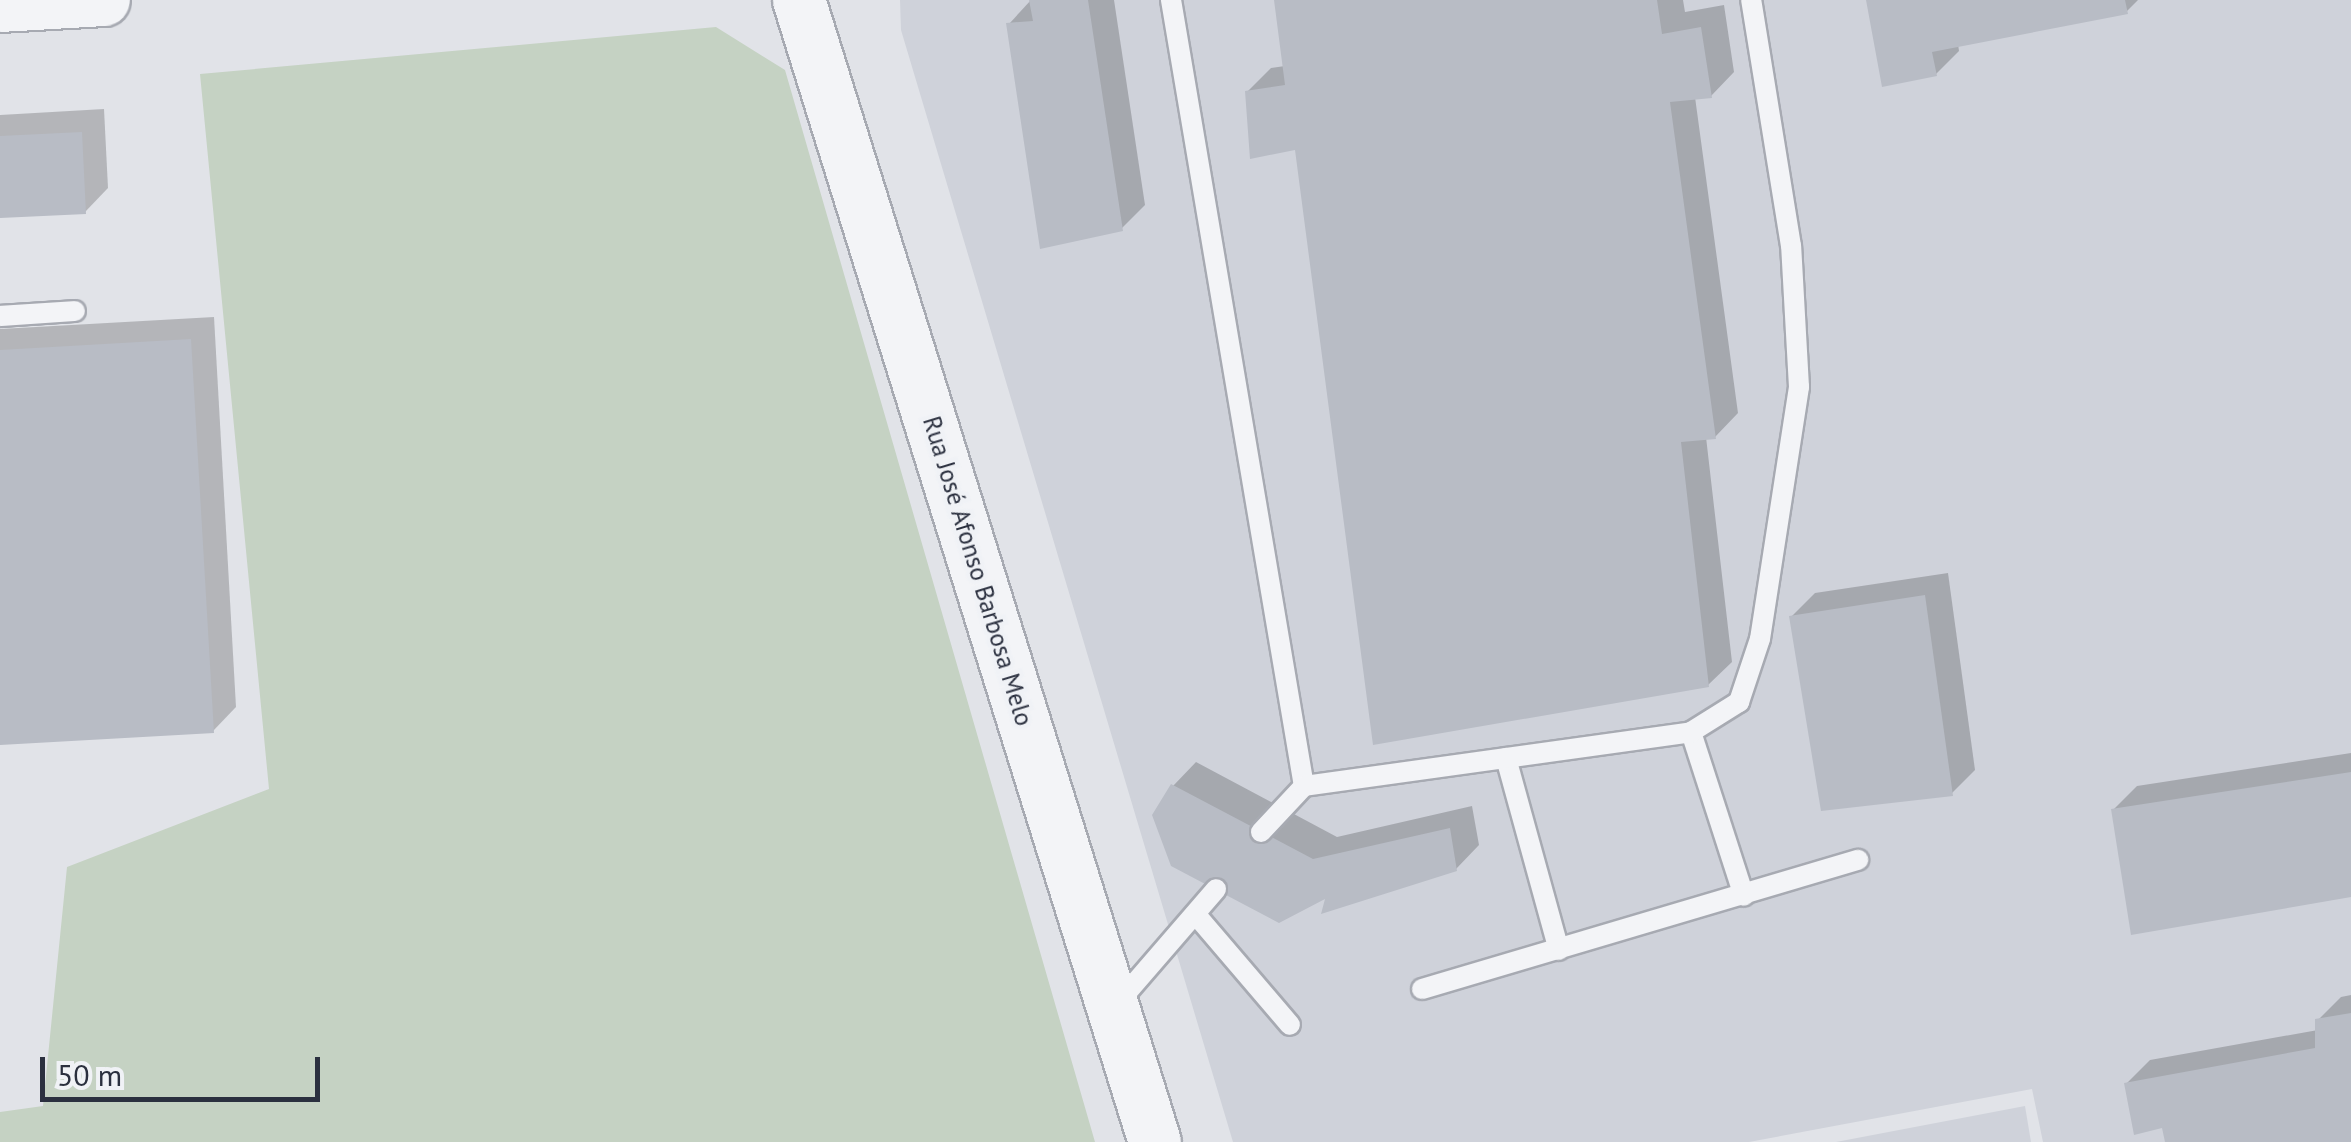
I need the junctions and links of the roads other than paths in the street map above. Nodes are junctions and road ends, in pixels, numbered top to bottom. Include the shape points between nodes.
1 (104, 0) edge
2 (798, 0) edge
3 (1171, 0) edge
4 (1751, 0) edge
5 (0, 6) edge
6 (75, 312) dead end
7 (0, 316) edge
8 (1691, 732) junction
9 (1506, 758) junction
10 (1304, 786) junction
11 (1261, 832) dead end
12 (1858, 860) dead end
13 (1216, 890) dead end
14 (1744, 896) junction
15 (1197, 916) junction
16 (1559, 950) junction
17 (1422, 989) dead end
18 (1115, 1007) junction
19 (1290, 1025) dead end
20 (1155, 1142) edge

1 - 5 street
2 - 18 street, Rua José Afonso Barbosa Melo
3 - 10 lane
4 - 8 lane via 1791,246 1799,387 1760,639 1739,702
6 - 7 lane
8 - 9 lane
8 - 14 lane
9 - 10 lane
9 - 16 lane
10 - 11 lane
12 - 14 lane
13 - 15 lane
14 - 16 lane
15 - 18 lane
15 - 19 lane
16 - 17 lane
18 - 20 street, Rua José Afonso Barbosa Melo

